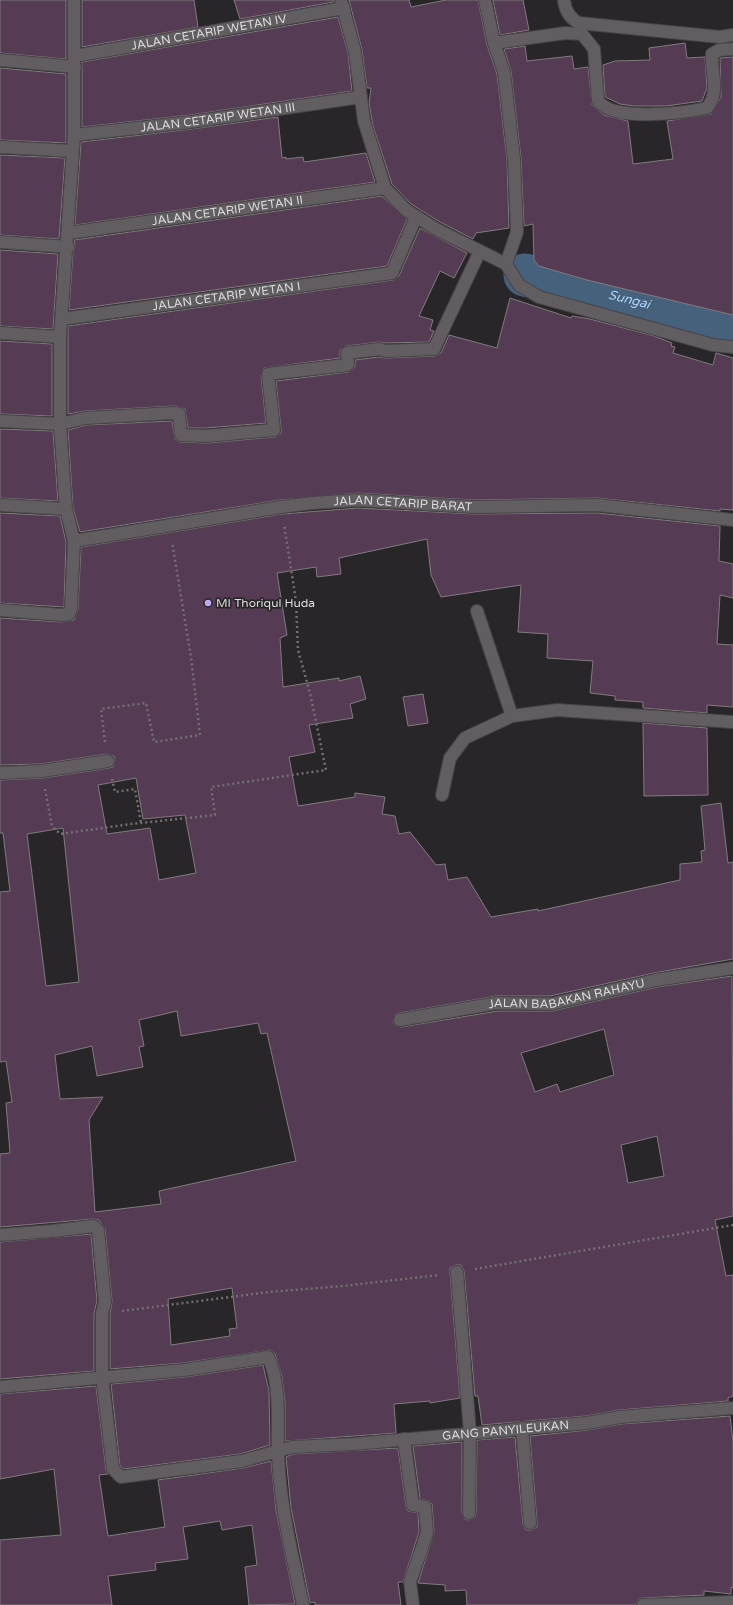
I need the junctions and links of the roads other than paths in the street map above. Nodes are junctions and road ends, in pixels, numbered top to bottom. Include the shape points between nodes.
1 (74, 0) edge
2 (485, 0) edge
3 (564, 0) edge
4 (342, 4) edge
5 (733, 35) edge
6 (494, 43) junction
7 (733, 49) edge
8 (0, 60) edge
9 (75, 61) junction
10 (361, 97) junction
11 (74, 135) junction
12 (0, 147) edge
13 (72, 151) junction
14 (386, 188) junction
15 (416, 217) junction
16 (69, 233) junction
17 (0, 242) edge
18 (68, 247) junction
19 (480, 251) junction
20 (506, 264) junction
21 (62, 319) junction
22 (0, 333) edge
23 (60, 338) junction
24 (733, 347) edge
25 (0, 421) edge
26 (60, 424) junction
27 (0, 505) edge
28 (66, 509) junction
29 (733, 520) edge
30 (74, 541) junction
31 (0, 610) edge
32 (478, 611) dead end
33 (512, 716) junction
34 (733, 722) edge
35 (108, 761) road end
36 (0, 773) edge
37 (442, 796) dead end
38 (733, 968) edge
39 (400, 1020) dead end
40 (0, 1235) edge
41 (457, 1272) road end
42 (102, 1376) junction
43 (0, 1386) edge
44 (733, 1408) edge
45 (522, 1428) junction
46 (470, 1433) junction
47 (404, 1440) junction
48 (278, 1450) junction
49 (469, 1513) dead end
50 (530, 1523) dead end
51 (733, 1602) edge
52 (303, 1605) edge
53 (413, 1605) edge
54 (643, 1605) edge

1 - 9 street
2 - 6 street
3 - 5 street via 570,18 579,23 720,37
4 - 9 street, JALAN CETARIP WETAN IV
4 - 10 street via 355,52
6 - 7 street via 582,34 594,49 598,102 603,107 626,114 707,108 713,101 715,86 712,54 719,50
6 - 20 street via 504,72 514,159 518,232
8 - 9 street, JALAN CETARIP WETAN IV
9 - 11 street
10 - 11 street, JALAN CETARIP WETAN III via 160,126
10 - 14 street via 364,121
11 - 13 street
12 - 13 street
13 - 16 street
14 - 15 street
14 - 16 street, JALAN CETARIP WETAN II
15 - 19 street
15 - 21 street, JALAN CETARIP WETAN I via 392,273
16 - 18 street
17 - 18 street
18 - 21 street
19 - 20 street
19 - 26 street via 434,349 347,352 347,365 268,374 274,430 206,436 181,435 179,414 174,413 85,418
20 - 24 street via 519,285 539,297 713,345
21 - 23 street
22 - 23 street
23 - 26 street
25 - 26 street
26 - 28 street
27 - 28 street
28 - 30 street
29 - 30 street, JALAN CETARIP BARAT via 597,505 473,507 358,500 281,507
30 - 31 street via 70,612 62,615
32 - 33 street
33 - 34 street via 557,710
33 - 37 street via 464,738 450,758
35 - 36 street via 42,771
38 - 39 street, JALAN BABAKAN RAHAYU via 656,980 551,1004 497,1003
40 - 42 street, GANG PANYILEUKAN via 94,1226 98,1230 105,1302 102,1313
41 - 46 street
42 - 43 street
42 - 48 street via 184,1370 268,1357 275,1382
42 - 48 street, GANG PANYILEUKAN via 112,1460 116,1474 121,1477 242,1461
44 - 45 street, GANG PANYILEUKAN
45 - 46 street, GANG PANYILEUKAN
45 - 50 street
46 - 47 street, GANG PANYILEUKAN
46 - 49 street
47 - 48 street, GANG PANYILEUKAN
47 - 53 street via 413,1505 425,1507 427,1526 427,1533 410,1582
48 - 52 street via 286,1521
51 - 54 street

